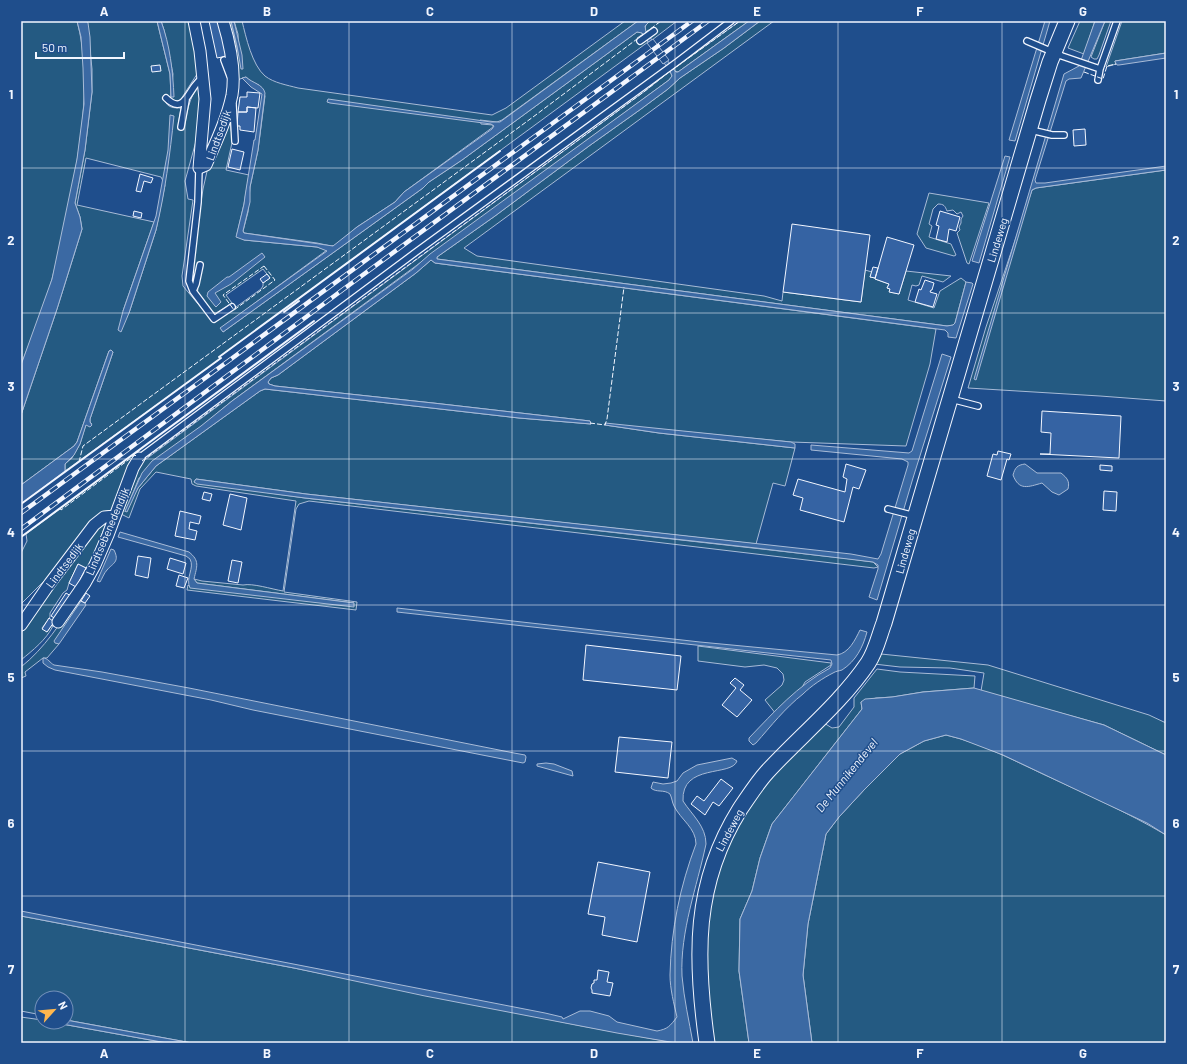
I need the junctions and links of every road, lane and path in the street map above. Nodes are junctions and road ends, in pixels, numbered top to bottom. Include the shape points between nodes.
1 (194, 21) edge
2 (223, 21) edge
3 (731, 21) edge
4 (1067, 21) edge
5 (1116, 21) edge
6 (654, 31) dead end
7 (640, 41) dead end
8 (1030, 43) dead end
9 (1049, 50) junction
10 (224, 60) dead end
11 (1100, 69) junction
12 (204, 77) junction
13 (232, 80) junction
14 (1098, 80) dead end
15 (232, 93) junction
16 (166, 98) dead end
17 (186, 100) junction
18 (181, 127) dead end
19 (1034, 131) junction
20 (1064, 135) dead end
21 (235, 141) dead end
22 (199, 168) junction
23 (200, 264) dead end
24 (193, 291) junction
25 (232, 307) dead end
26 (950, 398) junction
27 (978, 406) dead end
28 (139, 458) joint
29 (890, 510) dead end
30 (910, 515) junction
31 (115, 516) junction
32 (58, 622) dead end
33 (21, 625) edge
34 (707, 1043) edge

1 - 12 street, Lindtsedijk
2 - 13 street, Lindtsedijk via 232,57
3 - 28 lane
4 - 9 main road, Lindeweg
5 - 11 lane
6 - 7 lane
8 - 9 lane
9 - 11 lane
9 - 19 main road, Lindeweg
10 - 13 lane
11 - 14 lane
12 - 17 lane via 195,84
12 - 22 street, Lindtsedijk via 204,114
13 - 15 street, Lindtsedijk
15 - 21 lane
15 - 22 street, Lindtsedijk via 206,165
16 - 17 lane via 175,104
17 - 18 lane
19 - 20 lane
19 - 26 main road, Lindeweg
22 - 24 lane via 198,202 189,276
23 - 24 lane
24 - 25 lane via 214,319
26 - 27 lane
26 - 30 main road, Lindeweg
28 - 31 street, Lindtsebenedendijk
29 - 30 lane
30 - 34 main road, Lindeweg via 884,623 874,652 847,688 757,784 733,821 715,859 705,899 700,942
31 - 32 street, Lindtsebenedendijk via 85,583
31 - 33 street, Lindtsedijk via 104,517 94,525

